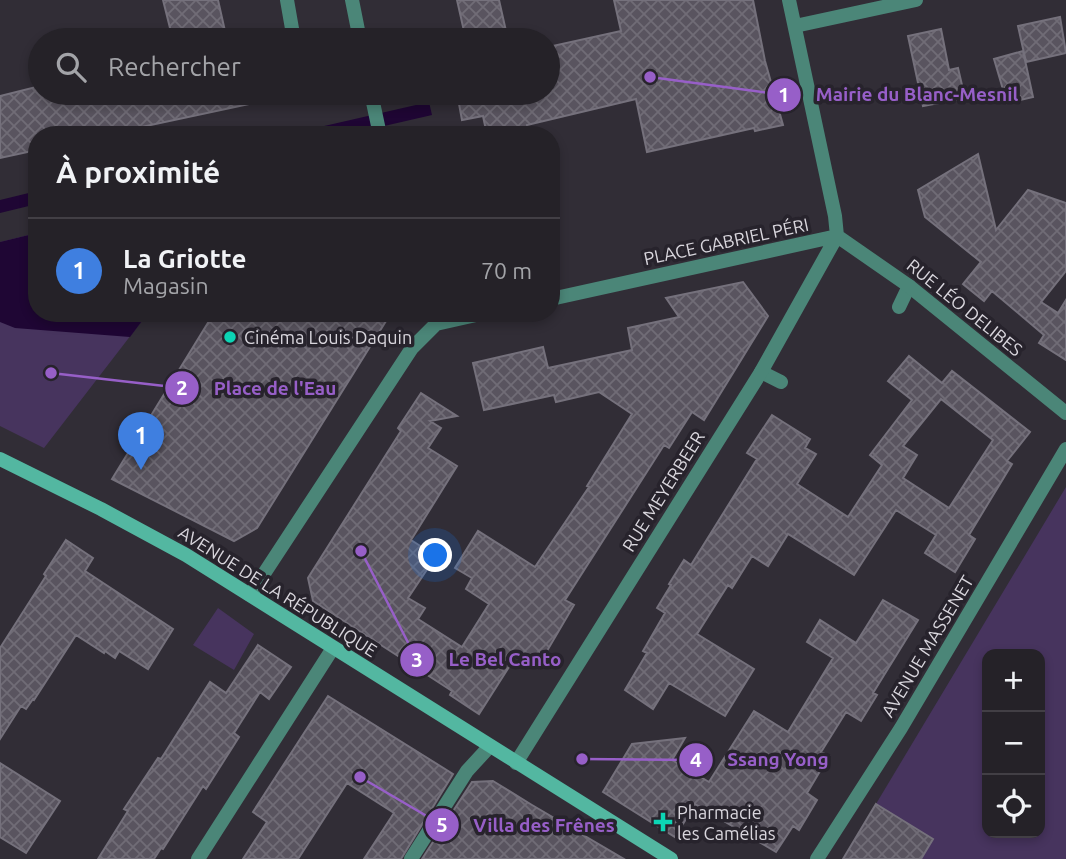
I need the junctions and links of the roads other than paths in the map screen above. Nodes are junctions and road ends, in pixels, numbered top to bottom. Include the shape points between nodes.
1 (287, 0) edge
2 (352, 0) edge
3 (789, 0) edge
4 (916, 0) edge
5 (795, 26) junction
6 (292, 28) edge
7 (358, 28) edge
8 (374, 105) edge
9 (378, 126) edge
10 (837, 236) junction
11 (909, 286) junction
12 (560, 297) edge
13 (899, 307) dead end
14 (430, 322) edge
15 (761, 372) junction
16 (781, 382) dead end
17 (1066, 413) edge
18 (1066, 449) edge
19 (0, 459) edge
20 (250, 595) junction
21 (333, 648) junction
22 (490, 746) junction
23 (516, 763) junction
24 (198, 859) edge
25 (411, 859) edge
26 (671, 859) edge
27 (817, 859) edge

1 - 6 street
2 - 7 street
3 - 5 street, PLACE GABRIEL PÉRI
4 - 5 street
5 - 10 street, PLACE GABRIEL PÉRI
8 - 9 street
10 - 11 street, RUE LÉO DELIBES
10 - 12 street, PLACE GABRIEL PÉRI
10 - 15 street, RUE MEYERBEER
11 - 13 street
11 - 17 street, RUE LÉO DELIBES
14 - 20 street
15 - 16 street
15 - 23 street, RUE MEYERBEER
18 - 27 street, AVENUE MASSENET via 901,728
19 - 20 main road, AVENUE DE LA RÉPUBLIQUE via 102,509
20 - 21 main road, AVENUE DE LA RÉPUBLIQUE
21 - 22 main road, AVENUE DE LA RÉPUBLIQUE
21 - 24 street
22 - 23 main road, AVENUE DE LA RÉPUBLIQUE
22 - 25 street via 467,771
23 - 26 main road, AVENUE DE LA RÉPUBLIQUE

